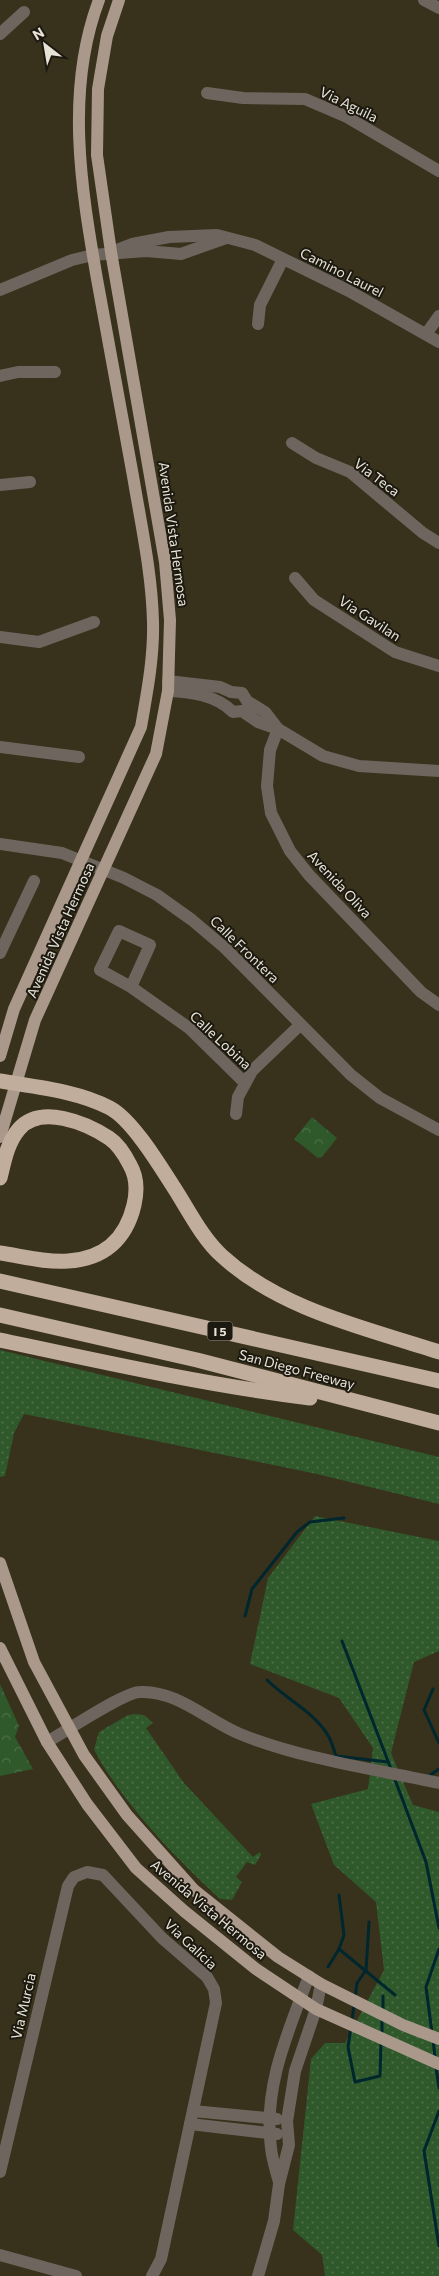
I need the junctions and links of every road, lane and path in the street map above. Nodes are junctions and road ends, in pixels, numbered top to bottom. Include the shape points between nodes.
1 (98, 0) edge
2 (119, 0) edge
3 (424, 0) edge
4 (439, 8) edge
5 (24, 12) dead end
6 (0, 34) edge
7 (207, 93) dead end
8 (439, 171) edge
9 (189, 234) junction
10 (169, 236) junction
11 (226, 238) junction
12 (193, 250) junction
13 (111, 252) junction
14 (169, 252) junction
15 (93, 255) junction
16 (283, 258) junction
17 (0, 290) edge
18 (439, 316) edge
19 (258, 324) dead end
20 (426, 334) junction
21 (439, 342) edge
22 (55, 372) dead end
23 (0, 376) edge
24 (292, 443) dead end
25 (30, 482) dead end
26 (0, 485) edge
27 (439, 543) edge
28 (295, 578) dead end
29 (94, 622) dead end
30 (0, 636) edge
31 (439, 666) edge
32 (168, 686) junction
33 (231, 692) junction
34 (226, 705) junction
35 (244, 706) junction
36 (278, 729) junction
37 (0, 747) edge
38 (78, 757) dead end
39 (439, 771) edge
40 (0, 844) edge
41 (80, 859) junction
42 (104, 870) junction
43 (34, 881) dead end
44 (5, 931) edge
45 (0, 952) edge
46 (131, 987) junction
47 (439, 1005) edge
48 (300, 1026) junction
49 (0, 1056) edge
50 (8, 1082) edge
51 (245, 1082) junction
52 (236, 1114) dead end
53 (439, 1130) edge
54 (0, 1137) edge
55 (0, 1178) edge
56 (0, 1253) edge
57 (0, 1281) edge
58 (0, 1315) edge
59 (0, 1340) edge
60 (439, 1352) edge
61 (439, 1381) edge
62 (373, 1406) junction
63 (439, 1423) edge
64 (0, 1563) edge
65 (0, 1648) edge
66 (70, 1730) junction
67 (47, 1742) junction
68 (439, 1783) edge
69 (74, 1877) joint
70 (309, 1976) junction
71 (321, 1984) junction
72 (301, 1998) junction
73 (316, 2008) junction
74 (439, 2039) edge
75 (439, 2064) edge
76 (193, 2110) junction
77 (270, 2118) junction
78 (287, 2121) junction
79 (190, 2124) junction
80 (270, 2134) junction
81 (288, 2136) junction
82 (0, 2172) edge
83 (279, 2184) junction
84 (0, 2256) edge
85 (76, 2276) edge
86 (152, 2276) edge
87 (258, 2276) edge

1 - 15 main road, Avenida Vista Hermosa via 89,27 79,88 79,163
2 - 13 main road, Avenida Vista Hermosa via 107,36 98,89 97,155
3 - 4 street
5 - 6 street
7 - 8 street, Via Aguila via 305,100 347,116
9 - 10 street, Camino Laurel
9 - 11 street, Camino Laurel
9 - 12 street
10 - 13 street, Camino Laurel
10 - 14 street
11 - 12 street
11 - 16 street, Camino Laurel via 255,245
12 - 14 street via 181,254
13 - 14 street
13 - 15 street
13 - 32 main road, Avenida Vista Hermosa via 165,562 170,620
15 - 17 street via 72,260
15 - 41 main road, Avenida Vista Hermosa via 141,523 153,623 148,689 141,727
16 - 19 street via 260,305
16 - 20 street, Camino Laurel
18 - 20 street
20 - 21 street, Camino Laurel
22 - 23 street via 18,372
24 - 27 street, Via Teca via 316,458 350,472
25 - 26 street
28 - 31 street, Via Gavilan via 314,600 394,652
29 - 30 street via 39,642
32 - 33 street via 220,687
32 - 34 street
32 - 42 main road, Avenida Vista Hermosa via 156,754
33 - 34 street
33 - 35 street via 242,692
34 - 35 street via 233,712
35 - 36 street via 265,712
36 - 39 street via 323,756 359,766
36 - 47 street, Avenida Oliva via 270,750 267,786 271,813 290,851 421,992
37 - 38 street
40 - 41 street, Calle Frontera via 62,853
41 - 42 street, Calle Frontera
41 - 49 main road, Avenida Vista Hermosa via 14,1009
42 - 48 street, Calle Frontera via 157,895 192,920 237,960
42 - 50 main road, Avenida Vista Hermosa
43 - 44 street
44 - 45 street
46 - 46 street, Calle Lobina via 100,970 119,931 150,945
46 - 51 street, Calle Lobina via 189,1028
48 - 51 street via 252,1071
48 - 53 street, Calle Frontera via 380,1098
50 - 54 main road, Avenida Vista Hermosa
50 - 60 highway via 75,1096 111,1109 133,1128 221,1256 254,1280 300,1305
51 - 52 street, Calle Lobina via 238,1097
55 - 56 highway via 10,1143 19,1130 29,1121 43,1116 68,1120 110,1139 132,1166 136,1183 135,1204 124,1234 97,1254 68,1261
57 - 61 highway, San Diego Freeway / I 5
58 - 62 highway, San Diego Freeway via 197,1360
59 - 62 highway via 248,1390
62 - 63 highway, San Diego Freeway
64 - 66 main road, Avenida Vista Hermosa via 34,1662
65 - 67 main road, Avenida Vista Hermosa
66 - 67 street
66 - 68 street via 124,1697 138,1692 157,1693 179,1701 239,1734 289,1750
66 - 70 main road, Avenida Vista Hermosa via 127,1815 194,1890 278,1957
67 - 72 main road, Avenida Vista Hermosa via 87,1804 136,1868 256,1969
69 - 76 street, Via Galicia via 87,1872 103,1875 162,1938 207,1977 214,1989 216,2003
69 - 82 street, Via Murcia via 64,1899
70 - 71 main road, Avenida Vista Hermosa
70 - 72 street
71 - 73 street
71 - 74 main road, Avenida Vista Hermosa via 403,2025
72 - 73 main road, Avenida Vista Hermosa
72 - 77 street via 279,2056
73 - 75 main road, Avenida Vista Hermosa
73 - 78 street via 295,2071
76 - 77 street
76 - 79 street, Via Galicia
77 - 78 street
77 - 80 street
78 - 81 street
79 - 80 street
79 - 86 street, Via Galicia via 160,2258
80 - 81 street
80 - 83 street
81 - 83 street via 289,2145
83 - 87 street via 274,2222
84 - 85 street

